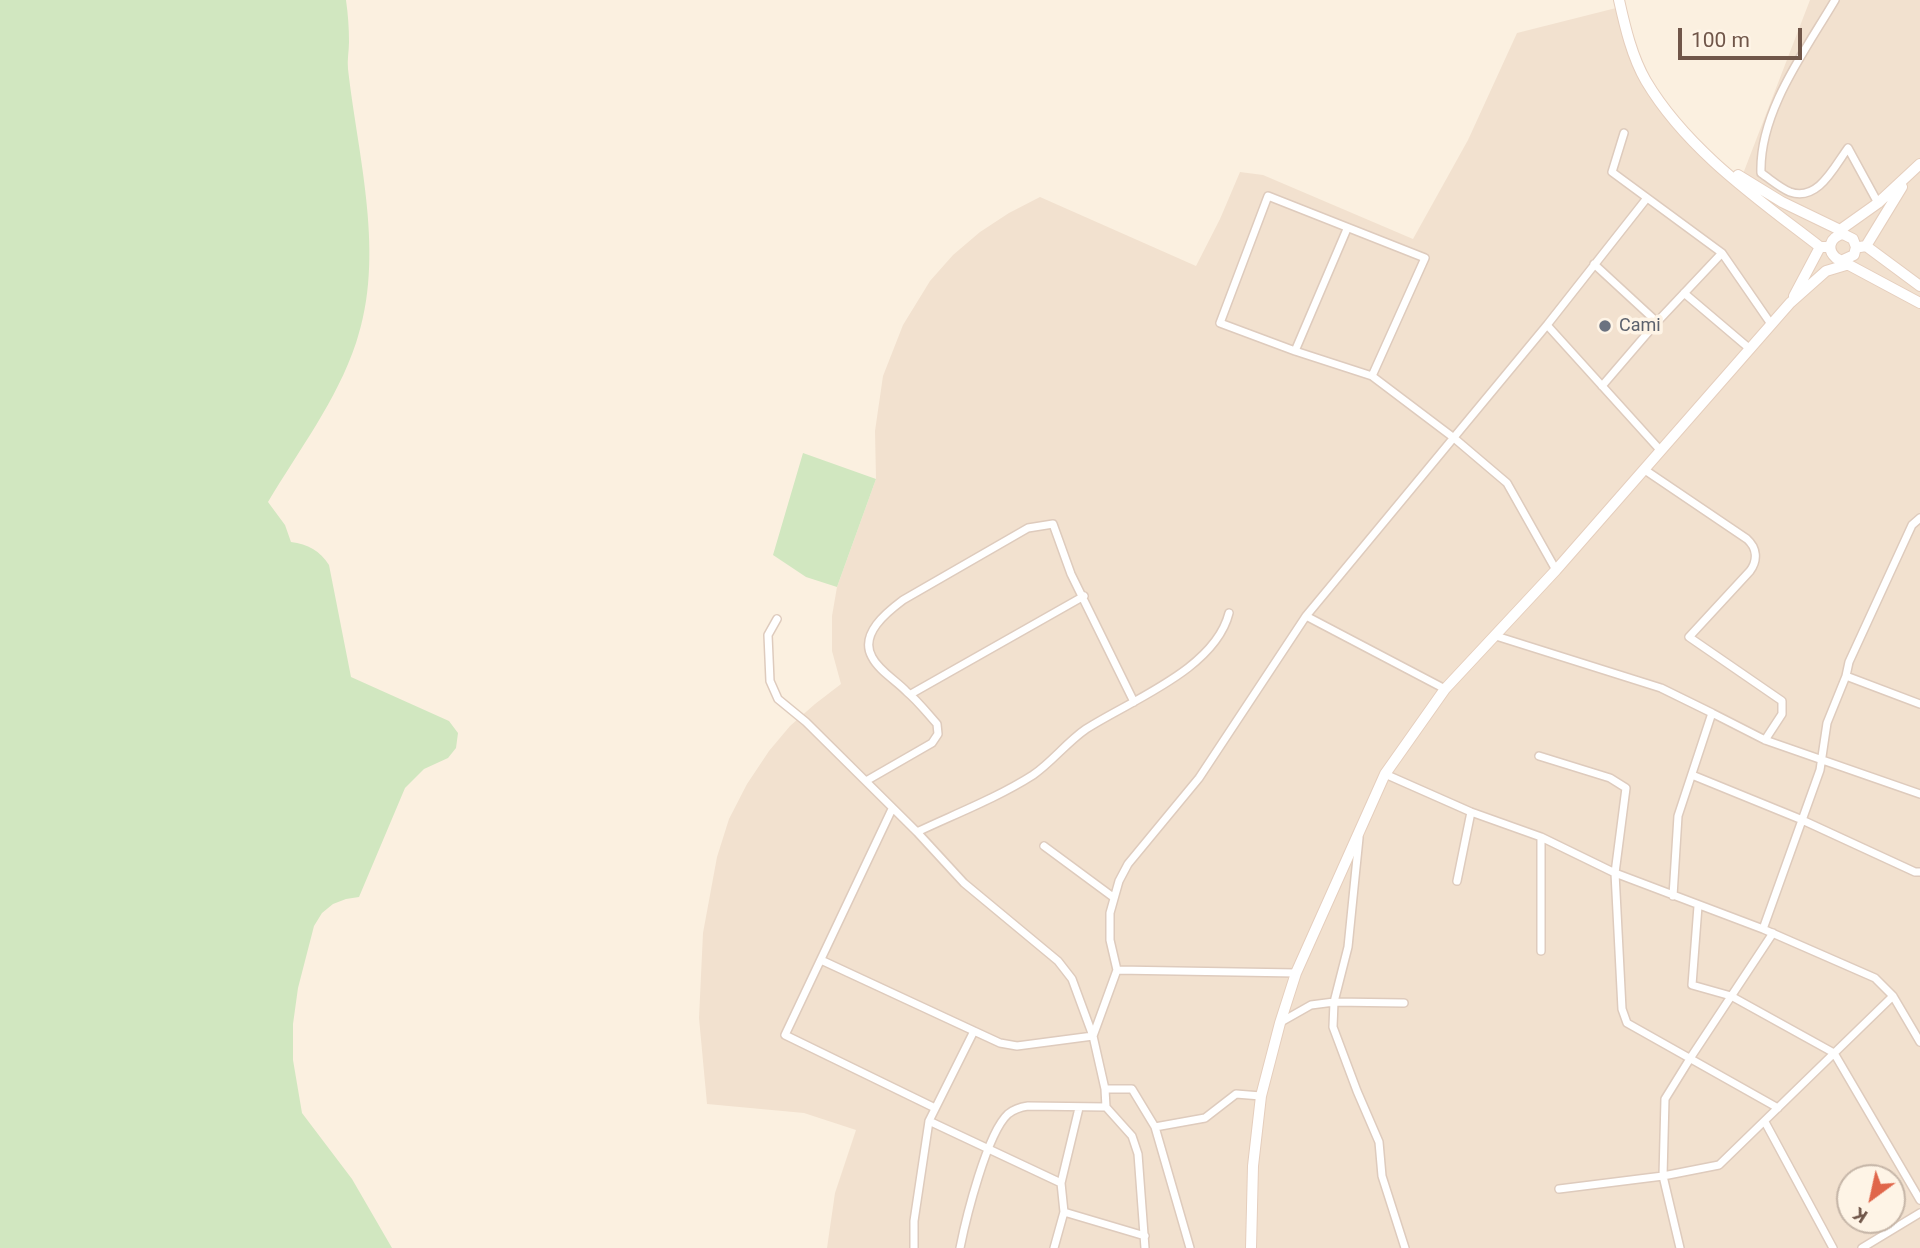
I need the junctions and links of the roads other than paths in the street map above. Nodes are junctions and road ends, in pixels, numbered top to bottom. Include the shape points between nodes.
1 (1619, 0) edge
2 (1835, 0) edge
3 (1624, 133) dead end
4 (1708, 156) junction
5 (1920, 164) edge
6 (1908, 176) junction
7 (1647, 198) junction
8 (1878, 203) junction
9 (1347, 229) junction
10 (1840, 232) junction
11 (1825, 247) junction
12 (1861, 247) junction
13 (1721, 253) junction
14 (1845, 263) junction
15 (1594, 264) junction
16 (1920, 286) edge
17 (1684, 293) junction
18 (1790, 303) junction
19 (1920, 303) edge
20 (1657, 322) junction
21 (1772, 324) junction
22 (1547, 325) junction
23 (1750, 349) junction
24 (1295, 351) junction
25 (1372, 376) junction
26 (1602, 386) junction
27 (1454, 438) junction
28 (1661, 451) junction
29 (1645, 470) junction
30 (1920, 518) edge
31 (1556, 570) junction
32 (1084, 596) junction
33 (1229, 613) dead end
34 (1306, 616) junction
35 (777, 619) dead end
36 (1496, 636) junction
37 (1846, 676) junction
38 (1445, 689) junction
39 (911, 694) junction
40 (1134, 702) junction
41 (1920, 704) edge
42 (1712, 713) junction
43 (1765, 740) junction
44 (1539, 757) dead end
45 (1821, 761) junction
46 (1385, 774) junction
47 (1692, 775) junction
48 (866, 781) junction
49 (1920, 794) edge
50 (892, 809) junction
51 (1471, 812) junction
52 (1800, 819) junction
53 (1360, 831) junction
54 (917, 832) junction
55 (1541, 837) junction
56 (1044, 846) dead end
57 (1920, 872) edge
58 (1615, 873) junction
59 (1457, 881) dead end
60 (1673, 896) junction
61 (1113, 897) junction
62 (1698, 906) junction
63 (1763, 929) junction
64 (1773, 933) junction
65 (1541, 951) dead end
66 (821, 960) junction
67 (1117, 970) junction
68 (1296, 973) junction
69 (1731, 996) junction
70 (1893, 996) junction
71 (1334, 1002) junction
72 (1404, 1003) dead end
73 (1280, 1023) junction
74 (974, 1031) junction
75 (1093, 1036) junction
76 (1920, 1042) edge
77 (1834, 1053) junction
78 (1691, 1057) junction
79 (1105, 1089) junction
80 (1261, 1096) junction
81 (1106, 1107) junction
82 (935, 1108) junction
83 (1079, 1108) junction
84 (1778, 1108) junction
85 (929, 1121) junction
86 (1765, 1122) junction
87 (1155, 1127) junction
88 (989, 1150) junction
89 (1663, 1176) junction
90 (1061, 1183) junction
91 (1559, 1189) dead end
92 (1920, 1200) edge
93 (1064, 1212) junction
94 (1920, 1213) edge
95 (1146, 1236) junction
96 (914, 1248) edge
97 (960, 1248) edge
98 (1054, 1248) edge
99 (1145, 1248) edge
100 (1190, 1248) edge
101 (1251, 1248) edge
102 (1405, 1248) edge
103 (1680, 1248) edge
104 (1833, 1248) edge
105 (1862, 1248) edge

1 - 4 street via 1645,80
2 - 8 street via 1774,106 1760,152 1761,173 1788,191 1804,195 1819,187 1849,148
3 - 7 street via 1612,172
4 - 10 street
4 - 11 street
5 - 6 street
6 - 8 street
6 - 12 street
7 - 13 street
7 - 15 street
8 - 10 street
9 - 24 street
9 - 24 street via 1268,196 1220,323
9 - 25 street via 1425,258
10 - 11 street
10 - 12 street
11 - 14 street
11 - 18 street
12 - 14 street
12 - 16 street
13 - 17 street
13 - 21 street
14 - 18 street via 1826,271
14 - 19 street
15 - 20 street
15 - 22 street
17 - 20 street
17 - 23 street
18 - 21 street
20 - 26 street
21 - 23 street
22 - 26 street
22 - 27 street
23 - 28 street
24 - 25 street
25 - 27 street
26 - 28 street
27 - 31 street via 1507,483
27 - 34 street
28 - 29 street
29 - 31 street
29 - 43 street via 1748,539 1755,549 1750,571 1689,637 1782,701 1782,714
30 - 37 street via 1888,574
31 - 36 street
32 - 39 street
32 - 39 street via 1065,560 1054,524 1028,528 904,600 876,626 869,642 871,657
32 - 40 street
33 - 40 street via 1218,639 1193,665
34 - 38 street
34 - 61 street via 1199,778 1128,864
35 - 48 street via 768,635 775,694
36 - 38 street
36 - 42 street via 1661,688
37 - 41 street
37 - 45 street via 1829,714
38 - 46 street
39 - 48 street via 937,724 937,737
40 - 54 street via 1087,729 1021,782
42 - 43 street
42 - 47 street
43 - 45 street
44 - 58 street via 1610,778 1626,788
45 - 49 street
45 - 52 street
46 - 51 street
46 - 53 street
47 - 52 street
47 - 60 street via 1678,816
48 - 50 street
50 - 54 street
50 - 66 street
51 - 55 street
51 - 59 street
52 - 57 street
52 - 63 street
53 - 68 street
53 - 71 street via 1348,947
54 - 75 street via 964,883 1067,971
55 - 58 street
55 - 65 street
56 - 61 street
58 - 60 street
58 - 78 street via 1623,1016 1633,1028
60 - 62 street
61 - 67 street via 1110,940
62 - 63 street
62 - 69 street via 1692,985
63 - 64 street
64 - 69 street
64 - 70 street via 1875,978
66 - 74 street
66 - 82 street via 785,1035
67 - 68 street
67 - 75 street
68 - 73 street
69 - 77 street
69 - 78 street
70 - 76 street
70 - 77 street
71 - 72 street
71 - 73 street via 1311,1005
71 - 102 street via 1334,1027 1379,1142 1382,1176
73 - 80 street
74 - 75 street via 1011,1046
74 - 82 street
75 - 79 street
77 - 84 street
77 - 92 street
78 - 84 street
78 - 89 street via 1665,1099
79 - 81 street
79 - 87 street via 1132,1089
80 - 87 street via 1236,1094 1205,1118
80 - 101 street
81 - 83 street
81 - 95 street via 1136,1145
82 - 85 street
83 - 88 street via 1017,1108 1002,1121
83 - 90 street
84 - 86 street
85 - 88 street
85 - 96 street
86 - 89 street via 1720,1165
86 - 104 street
87 - 100 street
88 - 90 street
88 - 97 street
89 - 91 street
89 - 103 street
90 - 93 street
93 - 95 street
93 - 98 street
94 - 105 street
95 - 99 street

